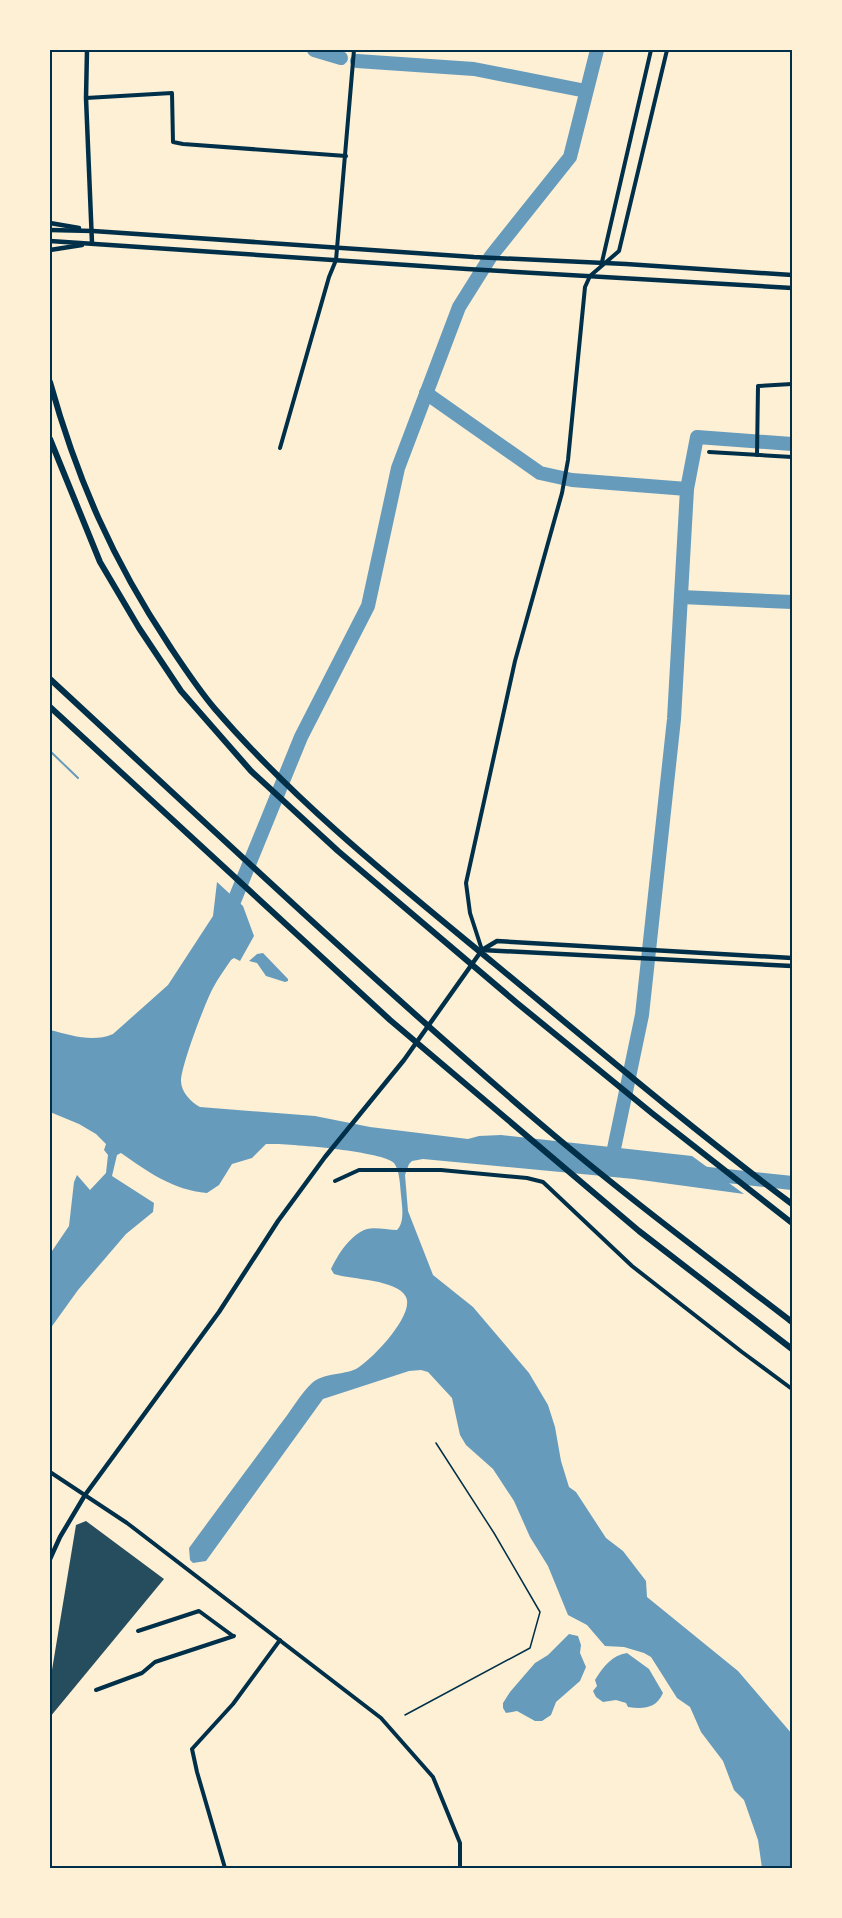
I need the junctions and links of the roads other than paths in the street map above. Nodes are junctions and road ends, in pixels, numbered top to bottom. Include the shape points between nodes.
1 (87, 50) edge
2 (354, 50) edge
3 (651, 50) edge
4 (667, 50) edge
5 (86, 98) junction
6 (346, 156) junction
7 (50, 223) edge
8 (50, 230) edge
9 (93, 231) junction
10 (50, 241) edge
11 (92, 243) junction
12 (338, 248) junction
13 (50, 250) edge
14 (336, 260) junction
15 (602, 264) junction
16 (792, 275) edge
17 (590, 276) junction
18 (792, 288) edge
19 (50, 382) edge
20 (792, 384) edge
21 (50, 440) edge
22 (280, 448) dead end
23 (709, 452) dead end
24 (757, 455) junction
25 (792, 457) edge
26 (50, 679) edge
27 (50, 707) edge
28 (482, 950) junction
29 (792, 958) edge
30 (792, 966) edge
31 (335, 1181) dead end
32 (792, 1204) edge
33 (792, 1223) edge
34 (792, 1322) edge
35 (792, 1349) edge
36 (792, 1389) edge
37 (436, 1443) dead end
38 (50, 1472) edge
39 (85, 1495) junction
40 (50, 1559) edge
41 (138, 1630) dead end
42 (280, 1640) junction
43 (96, 1690) dead end
44 (405, 1715) dead end
45 (225, 1869) edge
46 (460, 1869) edge

1 - 5 main road
2 - 6 street
3 - 15 street
4 - 15 street via 619,251
5 - 6 street via 172,93 173,142
5 - 9 main road
6 - 12 street
7 - 9 main road
8 - 9 main road
9 - 11 main road
9 - 12 main road
10 - 11 main road
11 - 13 main road
11 - 14 main road
12 - 14 street
12 - 15 main road
14 - 17 main road
14 - 22 street
15 - 16 main road
15 - 17 street
17 - 18 main road
17 - 28 street via 585,287 562,493 515,661 466,883 470,913
19 - 32 highway via 63,432 115,554 145,608 214,707 332,828 661,1102
20 - 24 street via 758,386
21 - 33 highway via 100,562 139,628 181,691 251,771 508,996
23 - 24 street
24 - 25 street
26 - 34 highway via 269,882 537,1121
27 - 35 highway via 390,1020 639,1231
28 - 29 main road via 497,940
28 - 30 main road
28 - 39 main road via 404,1060 278,1221 219,1312
31 - 36 street via 359,1170 441,1170 543,1182 632,1266
37 - 44 lane via 540,1612 530,1648
38 - 39 street
39 - 40 main road
39 - 42 street
41 - 43 street via 199,1611 234,1636 155,1662 142,1673
42 - 45 street via 233,1704 192,1749
42 - 46 street via 381,1718 433,1777 460,1843

